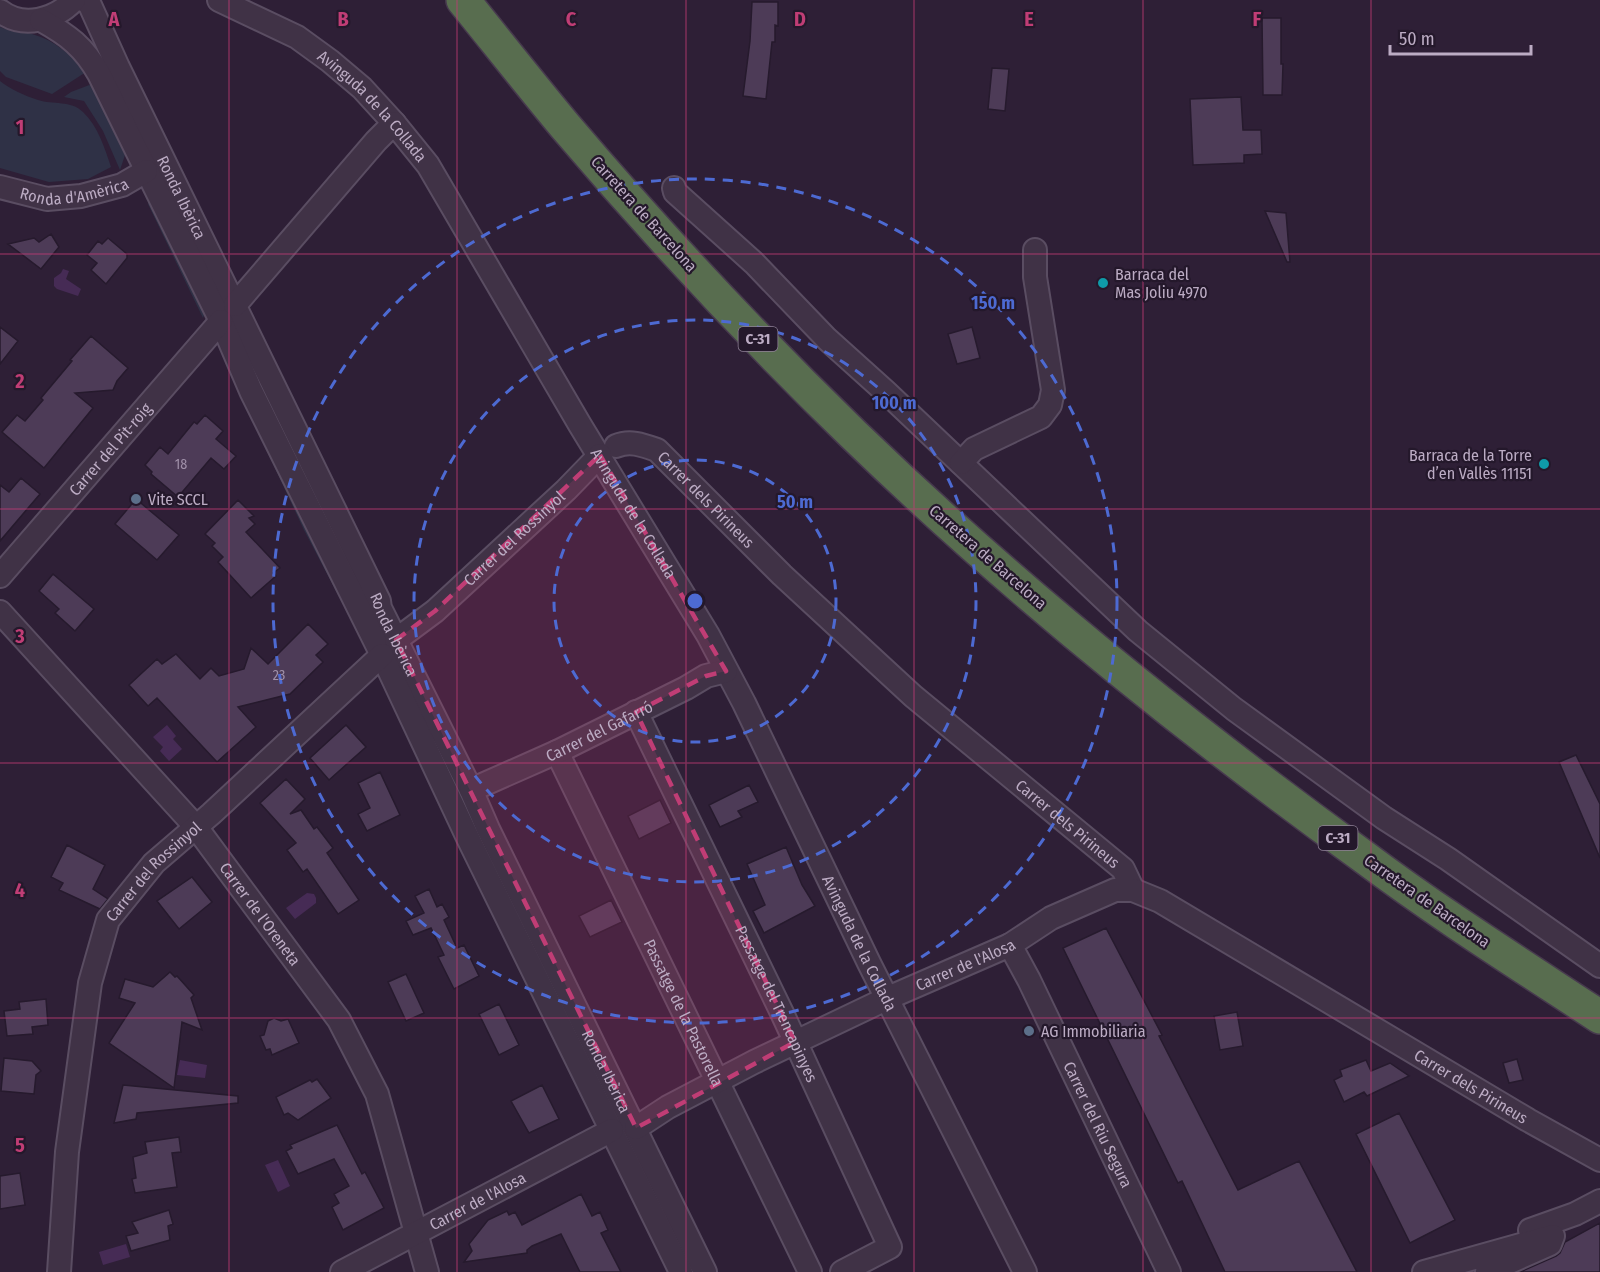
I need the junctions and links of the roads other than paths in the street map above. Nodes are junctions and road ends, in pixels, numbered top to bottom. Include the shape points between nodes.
1 (74, 0) edge
2 (83, 0) edge
3 (219, 0) edge
4 (463, 0) edge
5 (0, 11) edge
6 (41, 20) junction
7 (394, 123) junction
8 (146, 171) junction
9 (0, 188) edge
10 (674, 188) dead end
11 (1035, 250) dead end
12 (228, 313) junction
13 (608, 450) junction
14 (961, 463) junction
15 (0, 576) edge
16 (0, 612) edge
17 (389, 648) junction
18 (726, 671) junction
19 (636, 712) junction
20 (556, 752) junction
21 (471, 790) junction
22 (196, 827) junction
23 (1133, 890) junction
24 (1010, 945) junction
25 (1600, 966) edge
26 (888, 998) junction
27 (1600, 1017) edge
28 (795, 1042) junction
29 (717, 1082) junction
30 (636, 1128) junction
31 (612, 1130) junction
32 (1600, 1160) edge
33 (1600, 1201) edge
34 (418, 1234) junction
35 (1492, 1271) edge
36 (59, 1272) edge
37 (342, 1272) edge
38 (427, 1272) edge
39 (681, 1272) edge
40 (705, 1272) edge
41 (810, 1272) edge
42 (842, 1272) edge
43 (1025, 1272) edge
44 (1169, 1272) edge
45 (1413, 1272) edge
46 (1424, 1272) edge

1 - 6 street
2 - 12 street, Ronda Ibèrica via 89,3
3 - 7 street, Avinguda de la Collada via 297,37 362,88
4 - 27 highway, Carretera de Barcelona / C-31 via 565,126 662,235 853,435 935,511 1211,744 1366,859
5 - 6 street via 22,21
6 - 8 street, Ronda Ibèrica via 77,43 88,56
7 - 12 street, Carrer del Pit-roig
7 - 13 street, Avinguda de la Collada via 428,165 580,425
8 - 9 street, Ronda d'Amèrica via 122,185 81,196 47,199
8 - 12 street, Ronda Ibèrica
10 - 14 street via 754,262 827,339
11 - 14 street via 1035,277 1053,390 1050,405 1041,417 974,449
12 - 15 street, Carrer del Pit-roig
12 - 17 street, Ronda Ibèrica
13 - 17 street, Carrer del Rossinyol via 444,603
13 - 18 street, Avinguda de la Collada
13 - 23 street, Carrer dels Pirineus via 620,444 637,443 657,450 782,576 913,696 1124,869
14 - 25 street via 1138,631 1234,709 1384,818
16 - 22 street, Carrer de l'Oreneta
17 - 21 street, Ronda Ibèrica
17 - 22 street, Carrer del Rossinyol
17 - 31 street, Ronda Ibèrica via 473,849
18 - 19 street, Carrer del Gafarró via 706,676
18 - 26 street, Avinguda de la Collada
19 - 20 street, Carrer del Gafarró
19 - 28 street, Passatge del Trencapinyes
20 - 21 street, Carrer del Gafarró
20 - 29 street, Passatge de la Pastorella
21 - 30 street, Ronda Ibèrica
22 - 34 street, Carrer de l'Oreneta via 339,1020 377,1094
22 - 36 street, Carrer del Rossinyol via 154,863 108,920 90,983 67,1152
23 - 24 street, Carrer de l'Alosa via 1114,890 1051,918
23 - 32 street, Carrer dels Pirineus via 1160,901
24 - 26 street, Carrer de l'Alosa
24 - 44 street, Carrer del Riu Segura
26 - 28 street, Carrer de l'Alosa
26 - 43 street, Avinguda de la Collada
28 - 29 street, Carrer de l'Alosa
28 - 42 street, Passatge del Trencapinyes via 890,1248
29 - 30 street, Carrer de l'Alosa
29 - 41 street, Passatge de la Pastorella
30 - 40 street, Ronda Ibèrica
31 - 34 street, Carrer de l'Alosa
31 - 39 street, Ronda Ibèrica
33 - 45 street via 1575,1214
34 - 37 street, Carrer de l'Alosa
34 - 38 street, Carrer de l'Oreneta
35 - 46 street via 1550,1244 1553,1236

